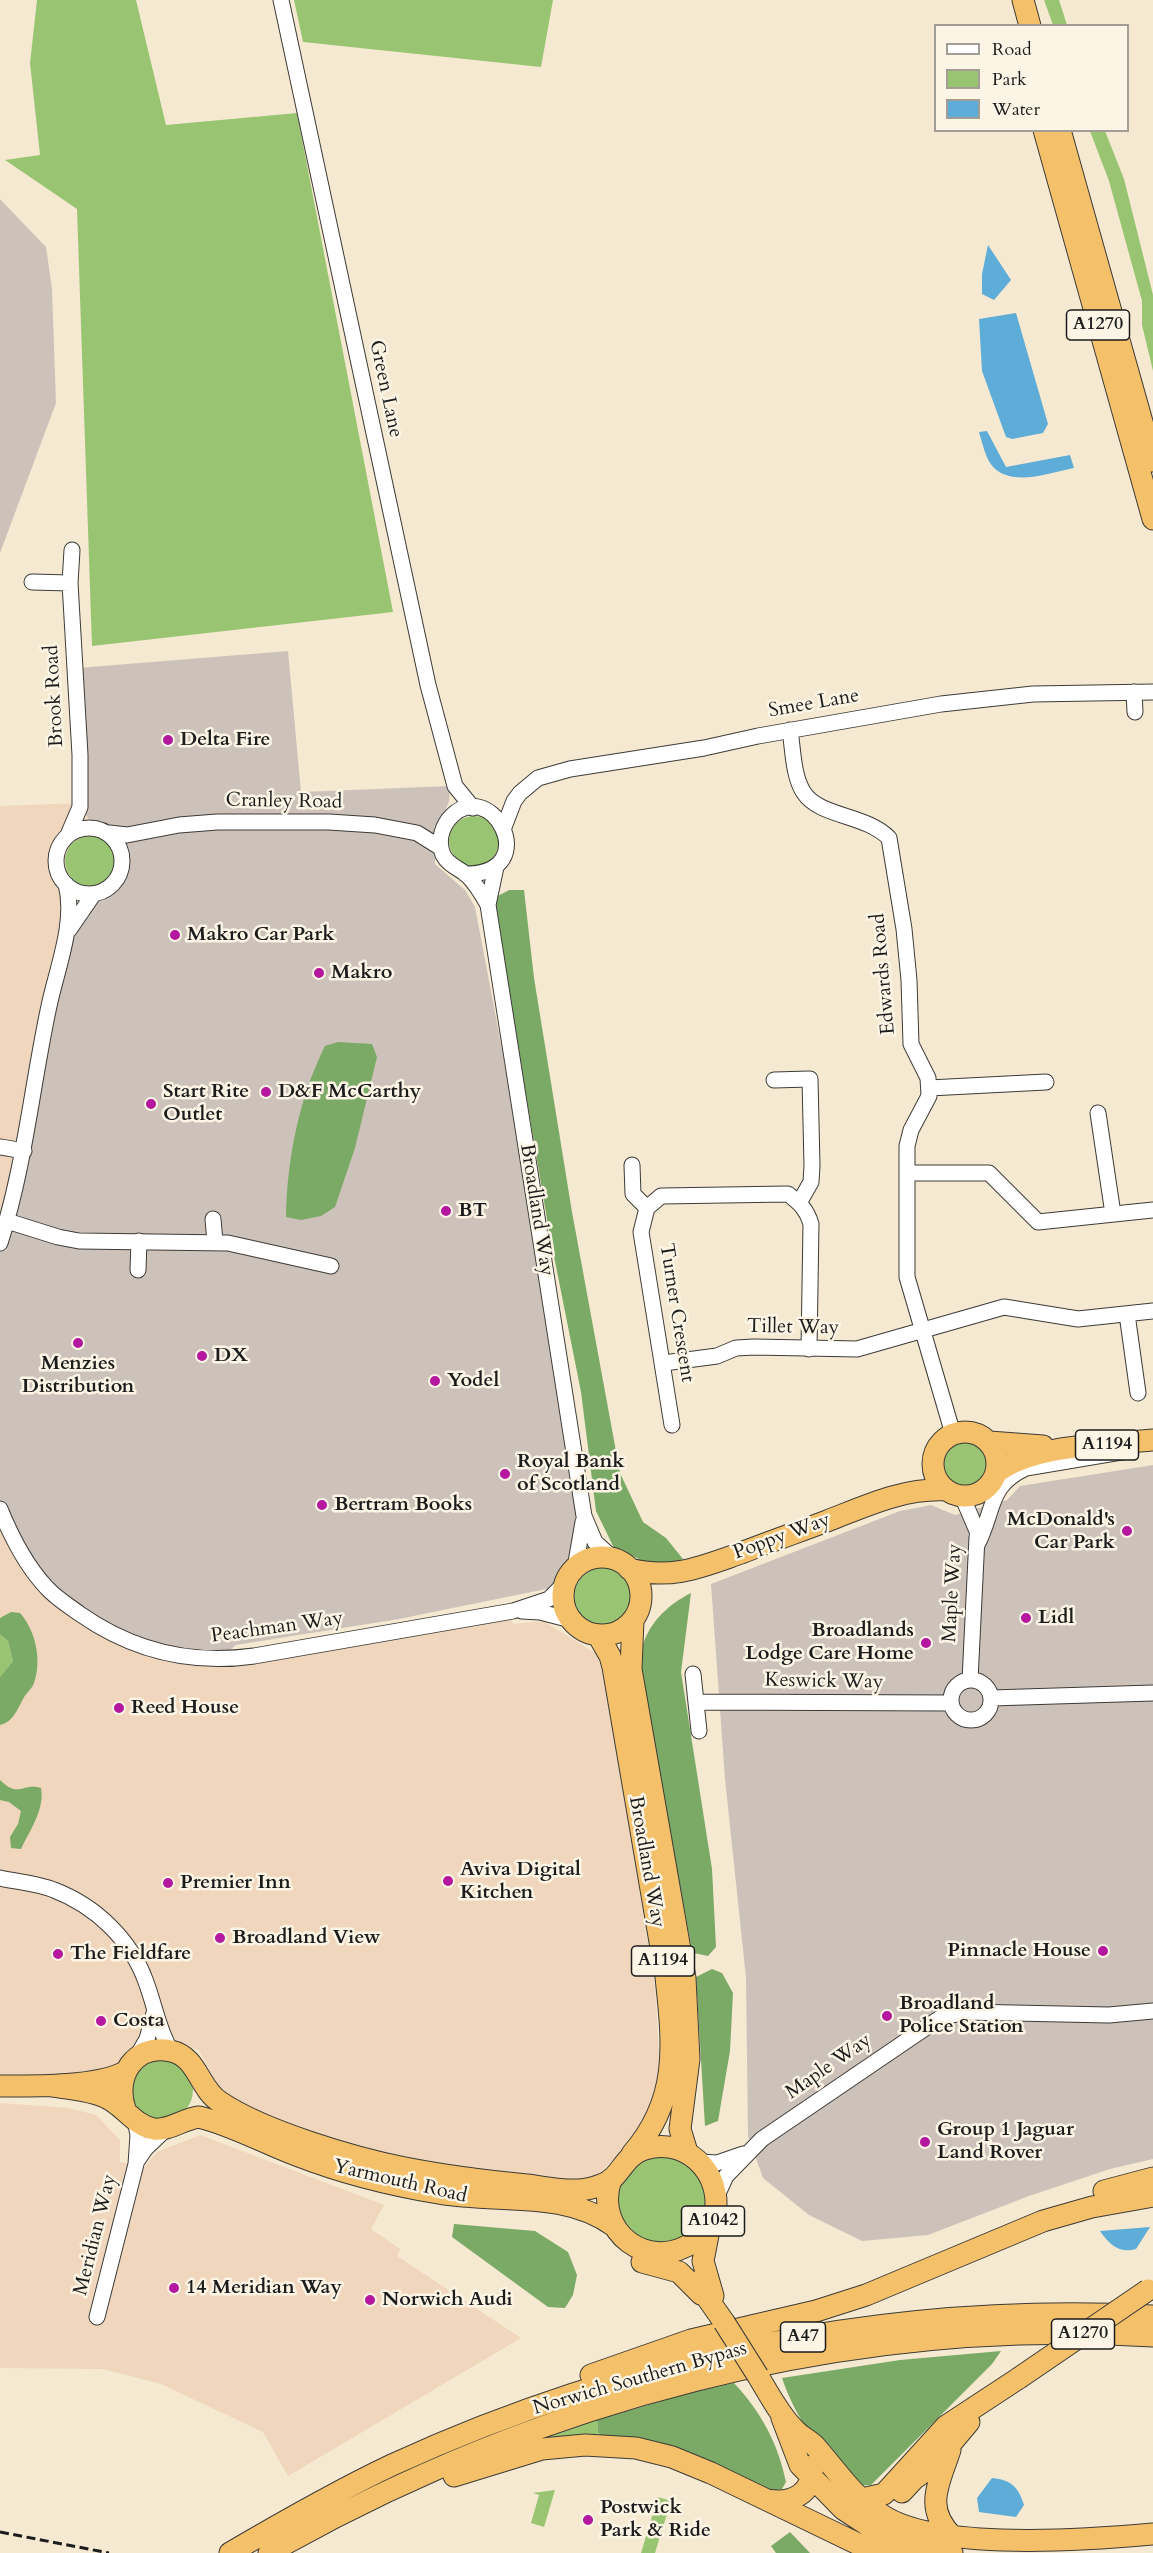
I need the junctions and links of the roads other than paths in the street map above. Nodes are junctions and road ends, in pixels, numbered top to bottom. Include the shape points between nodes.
1 (281, 0) edge
2 (1009, 0) edge
3 (1023, 0) edge
4 (1015, 24) edge
5 (1029, 24) edge
6 (1045, 132) edge
7 (1061, 132) edge
8 (1153, 461) edge
9 (1153, 519) edge
10 (72, 550) dead end
11 (32, 582) dead end
12 (70, 583) junction
13 (1134, 692) junction
14 (1153, 692) edge
15 (1135, 712) dead end
16 (790, 730) junction
17 (456, 786) junction
18 (514, 801) junction
19 (80, 807) junction
20 (473, 808) junction
21 (492, 813) junction
22 (447, 822) junction
23 (504, 826) junction
24 (102, 830) junction
25 (151, 832) junction
26 (417, 833) junction
27 (68, 835) junction
28 (441, 848) junction
29 (123, 863) junction
30 (496, 867) junction
31 (465, 874) junction
32 (66, 884) junction
33 (93, 895) junction
34 (488, 905) junction
35 (64, 941) junction
36 (774, 1080) dead end
37 (1046, 1082) dead end
38 (929, 1088) junction
39 (1098, 1113) dead end
40 (1, 1147) edge
41 (24, 1151) junction
42 (632, 1165) dead end
43 (907, 1173) junction
44 (800, 1203) junction
45 (647, 1208) junction
46 (1153, 1210) edge
47 (1113, 1214) junction
48 (213, 1219) dead end
49 (7, 1221) junction
50 (139, 1241) junction
51 (214, 1242) junction
52 (0, 1243) edge
53 (332, 1266) dead end
54 (138, 1270) dead end
55 (1153, 1311) edge
56 (1127, 1314) junction
57 (922, 1332) junction
58 (808, 1349) junction
59 (664, 1363) junction
60 (1138, 1393) dead end
61 (672, 1425) dead end
62 (953, 1434) junction
63 (989, 1442) junction
64 (1153, 1442) edge
65 (1061, 1450) junction
66 (934, 1455) junction
67 (992, 1480) junction
68 (954, 1492) junction
69 (887, 1498) junction
70 (0, 1509) edge
71 (584, 1516) junction
72 (977, 1538) junction
73 (622, 1564) junction
74 (675, 1574) junction
75 (570, 1576) junction
76 (513, 1611) junction
77 (636, 1613) junction
78 (571, 1620) junction
79 (598, 1635) junction
80 (693, 1674) dead end
81 (970, 1680) junction
82 (1153, 1693) edge
83 (991, 1698) junction
84 (697, 1702) junction
85 (951, 1703) junction
86 (699, 1731) dead end
87 (0, 1878) edge
88 (1153, 2011) edge
89 (154, 2013) junction
90 (171, 2051) junction
91 (129, 2067) junction
92 (202, 2081) junction
93 (0, 2086) edge
94 (52, 2086) junction
95 (130, 2114) junction
96 (188, 2119) junction
97 (167, 2128) junction
98 (746, 2154) junction
99 (632, 2155) junction
100 (694, 2157) junction
101 (136, 2164) junction
102 (1153, 2178) edge
103 (612, 2179) junction
104 (1153, 2196) edge
105 (716, 2198) junction
106 (476, 2199) junction
107 (614, 2226) junction
108 (709, 2230) junction
109 (666, 2253) junction
110 (912, 2276) junction
111 (1153, 2286) edge
112 (702, 2294) junction
113 (719, 2313) junction
114 (1153, 2316) edge
115 (97, 2317) dead end
116 (1153, 2336) edge
117 (992, 2397) junction
118 (780, 2412) junction
119 (795, 2430) junction
120 (466, 2434) junction
121 (952, 2440) junction
122 (812, 2479) junction
123 (884, 2494) junction
124 (765, 2500) junction
125 (860, 2509) junction
126 (884, 2523) junction
127 (840, 2534) junction
128 (1153, 2534) edge
129 (1110, 2537) junction
130 (953, 2545) edge
131 (276, 2549) edge
132 (230, 2553) edge
133 (885, 2553) edge
134 (988, 2553) edge
135 (1019, 2553) edge

1 - 17 street, Green Lane via 428,685
2 - 4 highway
3 - 5 highway
6 - 9 highway, A1270
7 - 8 highway, A1270
10 - 12 street, Brook Road
11 - 12 street
12 - 19 street, Brook Road
13 - 14 street, Smee Lane
13 - 15 street
13 - 16 street, Smee Lane via 1022,695 941,704
16 - 18 street, Smee Lane via 570,769 538,778
16 - 38 street, Edwards Road via 799,783 805,794 817,806 872,824 889,838 905,939 911,1044 921,1060
17 - 20 street, Green Lane
17 - 22 street, Green Lane
18 - 21 street, Smee Lane
18 - 23 street, Smee Lane
19 - 24 street
19 - 27 street, Brook Road
20 - 21 street
20 - 22 street via 459,812
21 - 23 street
22 - 26 street, Cranley Road
22 - 28 street
23 - 30 street, Broadland Way via 507,846
24 - 25 street, Cranley Road via 127,835
24 - 27 street via 81,828
24 - 29 street via 117,842
25 - 26 street, Cranley Road via 202,823 272,821 375,825
25 - 29 street
26 - 28 street, Cranley Road
27 - 32 street via 57,852 56,864
28 - 31 street, Broadland Way via 452,866
29 - 33 street via 114,883
30 - 31 street via 482,874
30 - 34 street, Broadland Way
31 - 34 street, Broadland Way
32 - 33 street
32 - 35 street via 69,902
33 - 35 street
34 - 71 street, Broadland Way
35 - 41 street
36 - 44 street via 810,1079 811,1182
37 - 38 street
38 - 43 street via 929,1096 909,1137
39 - 47 street
40 - 41 street
41 - 49 street
42 - 45 street via 633,1194
43 - 47 street via 989,1173 1038,1222
43 - 57 street via 907,1277
44 - 45 street via 788,1194 661,1196
44 - 58 street via 812,1224
45 - 59 street, Turner Crescent via 641,1232
46 - 47 street
48 - 51 street
49 - 50 street via 58,1237
49 - 52 street
50 - 51 street
50 - 54 street
51 - 53 street via 246,1245
55 - 56 street, Tillet Way
56 - 57 street, Tillet Way via 1078,1319 1005,1307
56 - 60 street
57 - 58 street, Tillet Way via 857,1349
57 - 62 street
58 - 59 street, Tillet Way via 745,1347 717,1356
59 - 61 street, Turner Crescent
62 - 63 highway via 972,1432
62 - 66 highway
63 - 65 highway, A1194
63 - 67 highway via 995,1451
64 - 65 highway, A1194
64 - 72 street via 1014,1473 993,1497 984,1531
65 - 67 highway, A1194 via 1020,1459
66 - 68 highway via 935,1474
66 - 69 highway, Poppy Way via 925,1471
67 - 68 highway via 980,1492
67 - 72 street, Maple Way
68 - 69 highway, Poppy Way via 923,1489
68 - 72 street, Maple Way
69 - 74 highway, Poppy Way
70 - 76 street, Peachman Way via 22,1553 47,1588 106,1632 137,1647 177,1657 248,1657
71 - 73 street, Broadland Way via 595,1542
71 - 75 street, Broadland Way via 582,1540
72 - 81 street, Maple Way
73 - 74 highway, Poppy Way via 648,1574
73 - 75 highway via 596,1558
73 - 77 highway via 640,1587
74 - 77 highway, Poppy Way via 650,1591
75 - 76 street, Peachman Way via 549,1599
75 - 78 highway via 564,1602
76 - 78 street, Peachman Way via 540,1612
77 - 79 highway via 616,1632
77 - 100 highway, Broadland Way / A1194 via 631,1668 685,1978 689,2059 680,2129
78 - 79 highway via 582,1630
79 - 99 highway, Broadland Way / A1194 via 613,1667 670,2014 666,2097 654,2125
80 - 84 street
81 - 83 street via 985,1686
81 - 85 street via 957,1686
82 - 83 street
83 - 85 street via 988,1711 970,1720 957,1715
84 - 85 street, Keswick Way
84 - 86 street
87 - 89 street via 54,1890 105,1921 135,1958
88 - 98 street, Maple Way via 1109,2015 965,2012 940,2018 849,2078
89 - 90 street
89 - 91 street via 147,2039
90 - 91 highway via 149,2052
90 - 92 highway, Yarmouth Road via 192,2064
91 - 94 highway via 106,2079
91 - 95 highway via 121,2090
92 - 96 highway via 200,2101
92 - 103 highway, Yarmouth Road via 221,2103 260,2121 331,2148 401,2168 565,2190 591,2188
93 - 94 highway
94 - 95 highway via 106,2097
95 - 97 highway via 154,2129
95 - 101 street, Meridian Way via 138,2135
96 - 97 highway
96 - 106 highway, Yarmouth Road / A1042 via 199,2117 215,2122 321,2164 377,2181
97 - 101 street, Meridian Way
98 - 100 street, Maple Way via 717,2163
98 - 105 street, Maple Way via 722,2183
99 - 100 highway via 659,2146
99 - 103 highway
100 - 105 highway, A1042 via 709,2173
101 - 115 street, Meridian Way
102 - 110 highway, A47 via 1088,2195 1018,2220
103 - 107 highway via 606,2205
104 - 110 highway, A47 via 1092,2207 1043,2222
105 - 108 highway, Yarmouth Road / A1042
106 - 107 highway, Yarmouth Road / A1042 via 569,2204 597,2213
106 - 112 highway via 580,2217 626,2254 643,2263 679,2272
107 - 109 highway, Yarmouth Road / A1042 via 635,2246
108 - 109 highway, A1042 via 687,2247
108 - 113 highway, Yarmouth Road / A1042 via 703,2252 704,2270
109 - 112 highway, Yarmouth Road / A1042 via 687,2267
110 - 120 highway, A47 via 826,2308 691,2340 647,2355 549,2391
111 - 117 highway, A1270, bridge
112 - 113 highway, Yarmouth Road / A1042
113 - 118 highway, Yarmouth Road / A1042, bridge
114 - 120 highway, Norwich Southern Bypass / A47 via 980,2316 805,2337 709,2356 628,2378
116 - 131 highway, Norwich Southern Bypass / A47 via 1037,2334 954,2338 799,2358 707,2378 581,2413 487,2447
117 - 121 highway, A1270
117 - 123 highway, A1270 via 946,2426
118 - 119 highway, Yarmouth Road / A1042
118 - 122 highway, Yarmouth Road / A1042 via 790,2445
119 - 122 highway via 812,2465
119 - 125 highway, Yarmouth Road / A1042 via 814,2445
120 - 132 highway, Norwich Southern Bypass / A47 via 392,2465
121 - 126 highway, A1270 via 932,2466 914,2479
121 - 130 highway via 934,2508
122 - 124 highway via 792,2500
122 - 125 highway, Yarmouth Road / A1042 via 843,2509
123 - 125 highway
123 - 126 highway
124 - 127 highway
124 - 131 highway, A47 via 711,2473 652,2451 568,2445 519,2454 457,2474
125 - 126 highway, Yarmouth Road / A1042
126 - 127 highway
126 - 130 highway, Yarmouth Road / A1042 via 916,2530
126 - 134 highway via 916,2539
127 - 133 highway
128 - 129 highway, Yarmouth Road / A1042
129 - 130 highway, Yarmouth Road / A1042 via 986,2539
129 - 135 highway, Yarmouth Road / A1042

